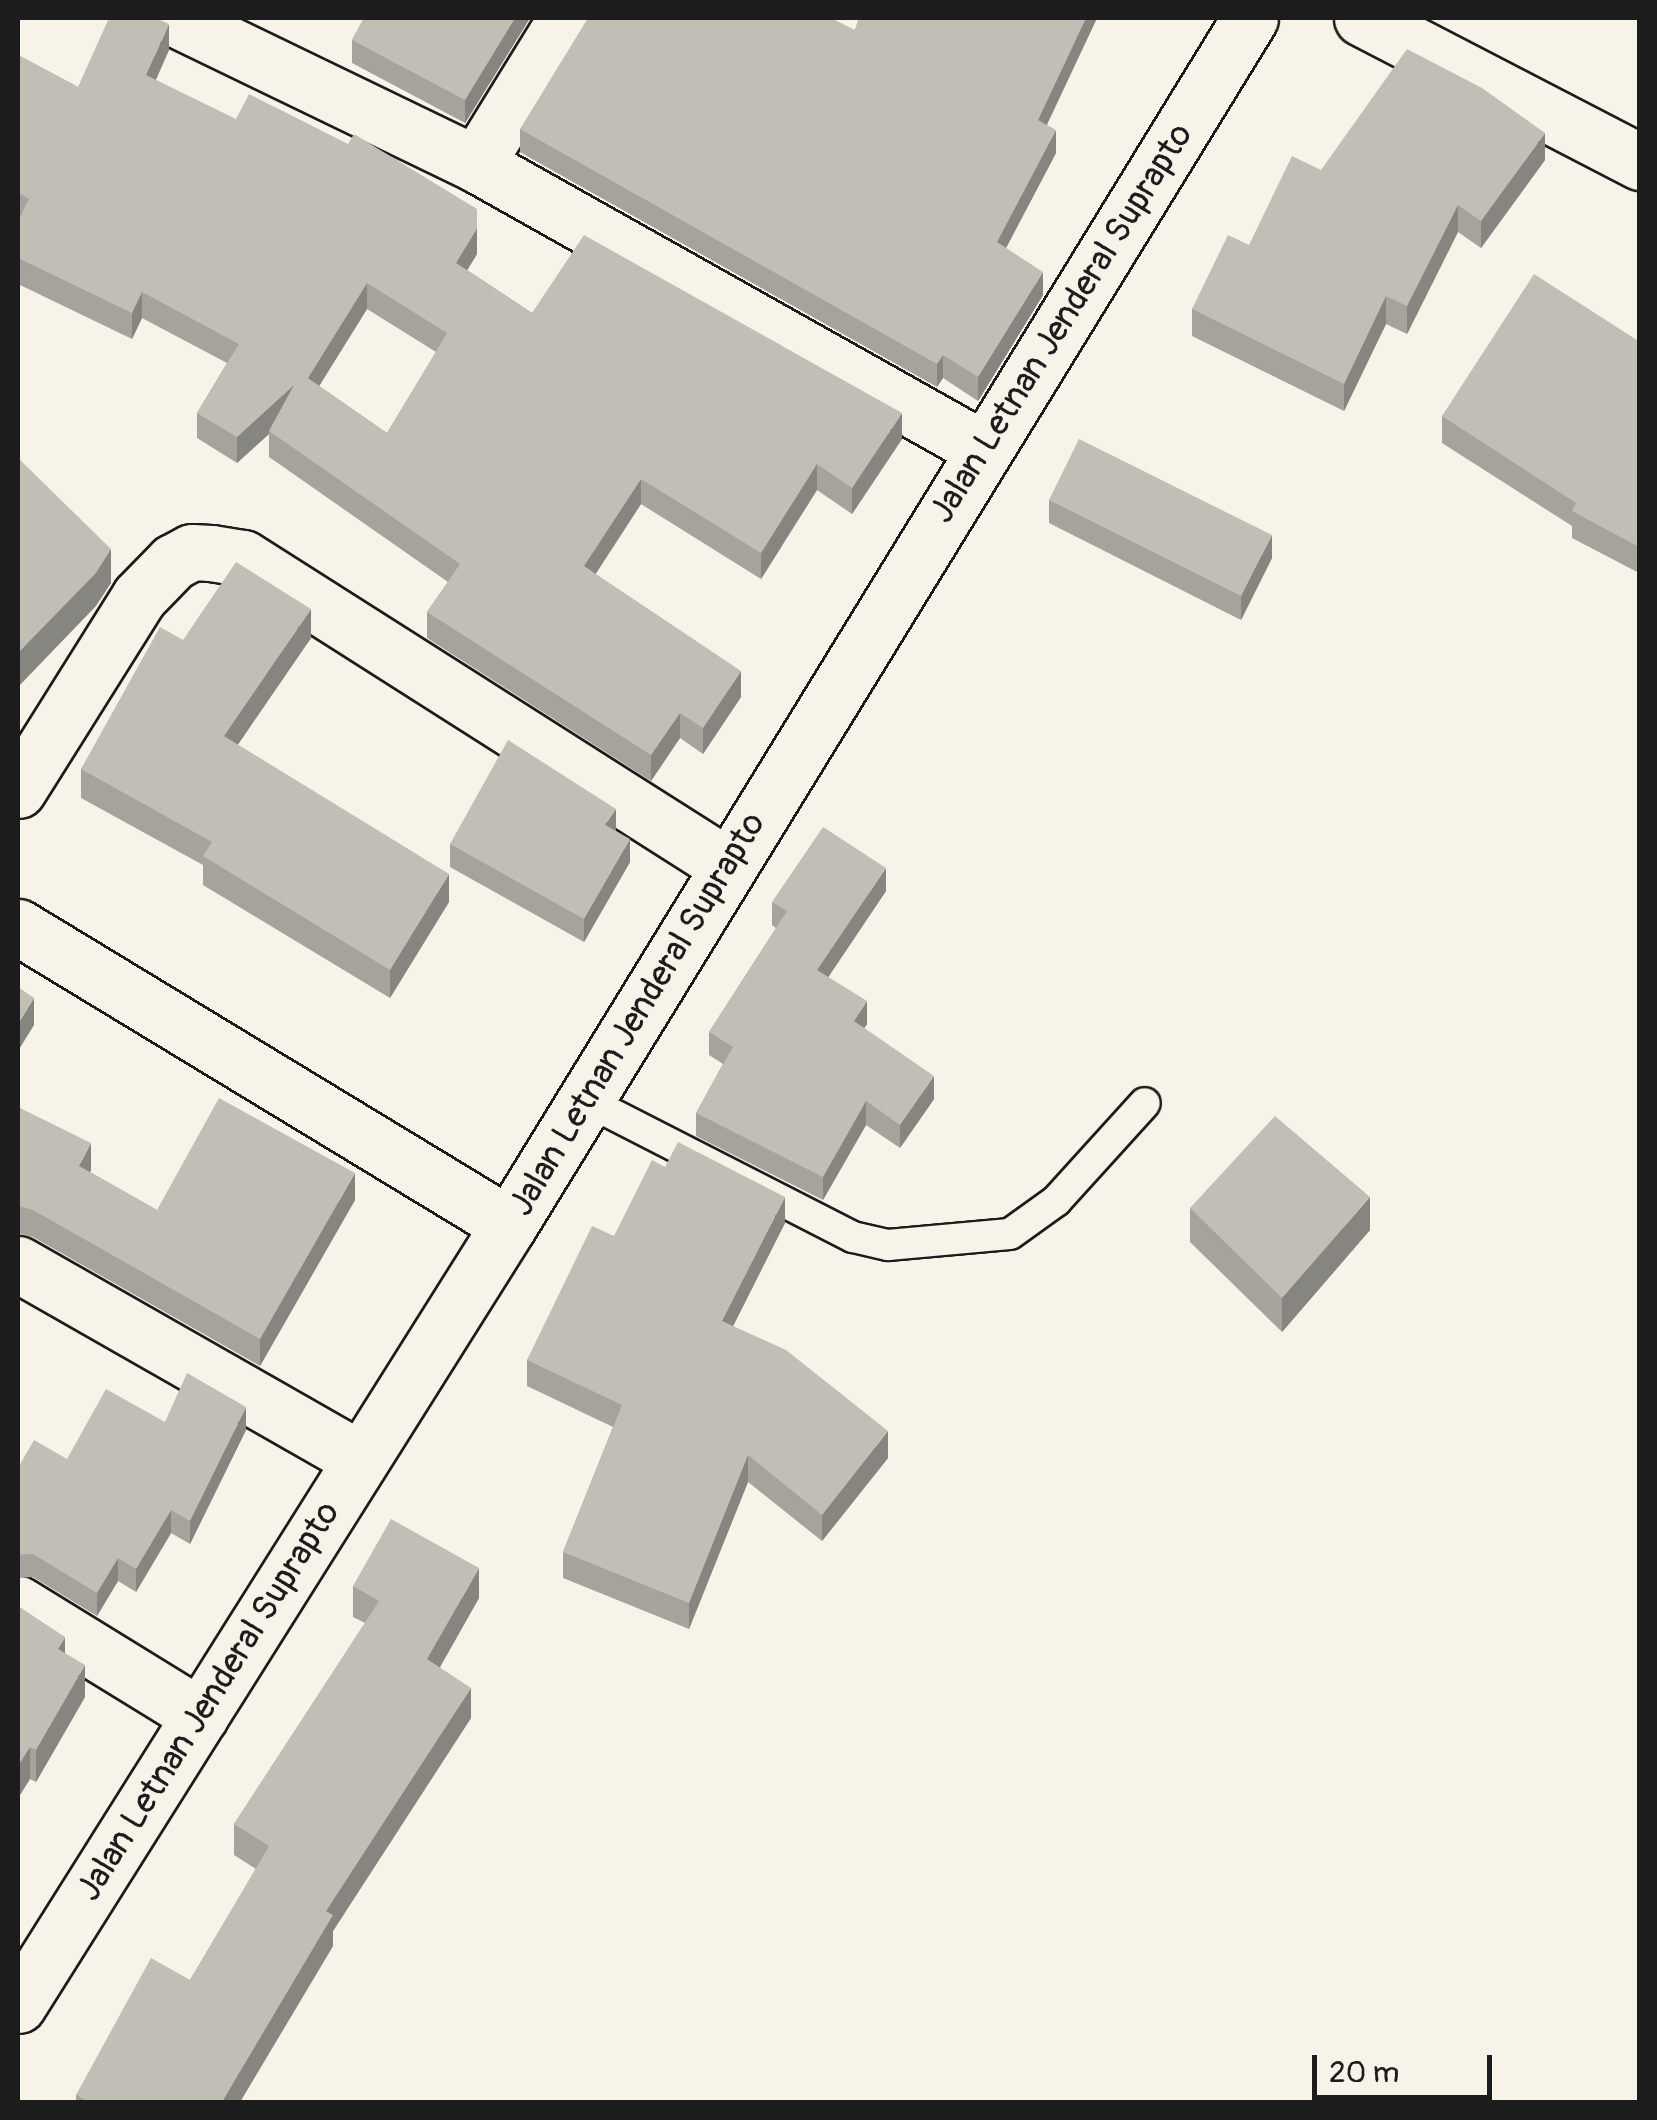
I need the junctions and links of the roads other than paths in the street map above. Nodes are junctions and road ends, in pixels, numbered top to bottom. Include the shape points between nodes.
1 (174, 18) edge
2 (566, 18) edge
3 (1250, 18) edge
4 (1362, 18) edge
5 (1640, 162) edge
6 (476, 164) junction
7 (983, 448) junction
8 (18, 790) edge
9 (726, 865) junction
10 (18, 928) edge
11 (585, 1100) junction
12 (1146, 1104) dead end
13 (509, 1225) junction
14 (18, 1264) edge
15 (360, 1458) junction
16 (18, 1604) edge
17 (200, 1716) junction
18 (18, 2005) edge

1 - 6 street
2 - 6 street
3 - 7 street, Jalan Letnan Jenderal Suprapto
4 - 5 street
6 - 7 street
7 - 9 street, Jalan Letnan Jenderal Suprapto
8 - 9 street via 139,596 173,562 192,552 211,554 243,558
9 - 11 street, Jalan Letnan Jenderal Suprapto
10 - 13 street
11 - 12 lane via 853,1237 888,1244 1010,1234 1056,1201
11 - 13 street, Jalan Letnan Jenderal Suprapto
13 - 15 street, Jalan Letnan Jenderal Suprapto
14 - 15 street
15 - 17 street, Jalan Letnan Jenderal Suprapto
16 - 17 street
17 - 18 street, Jalan Letnan Jenderal Suprapto

